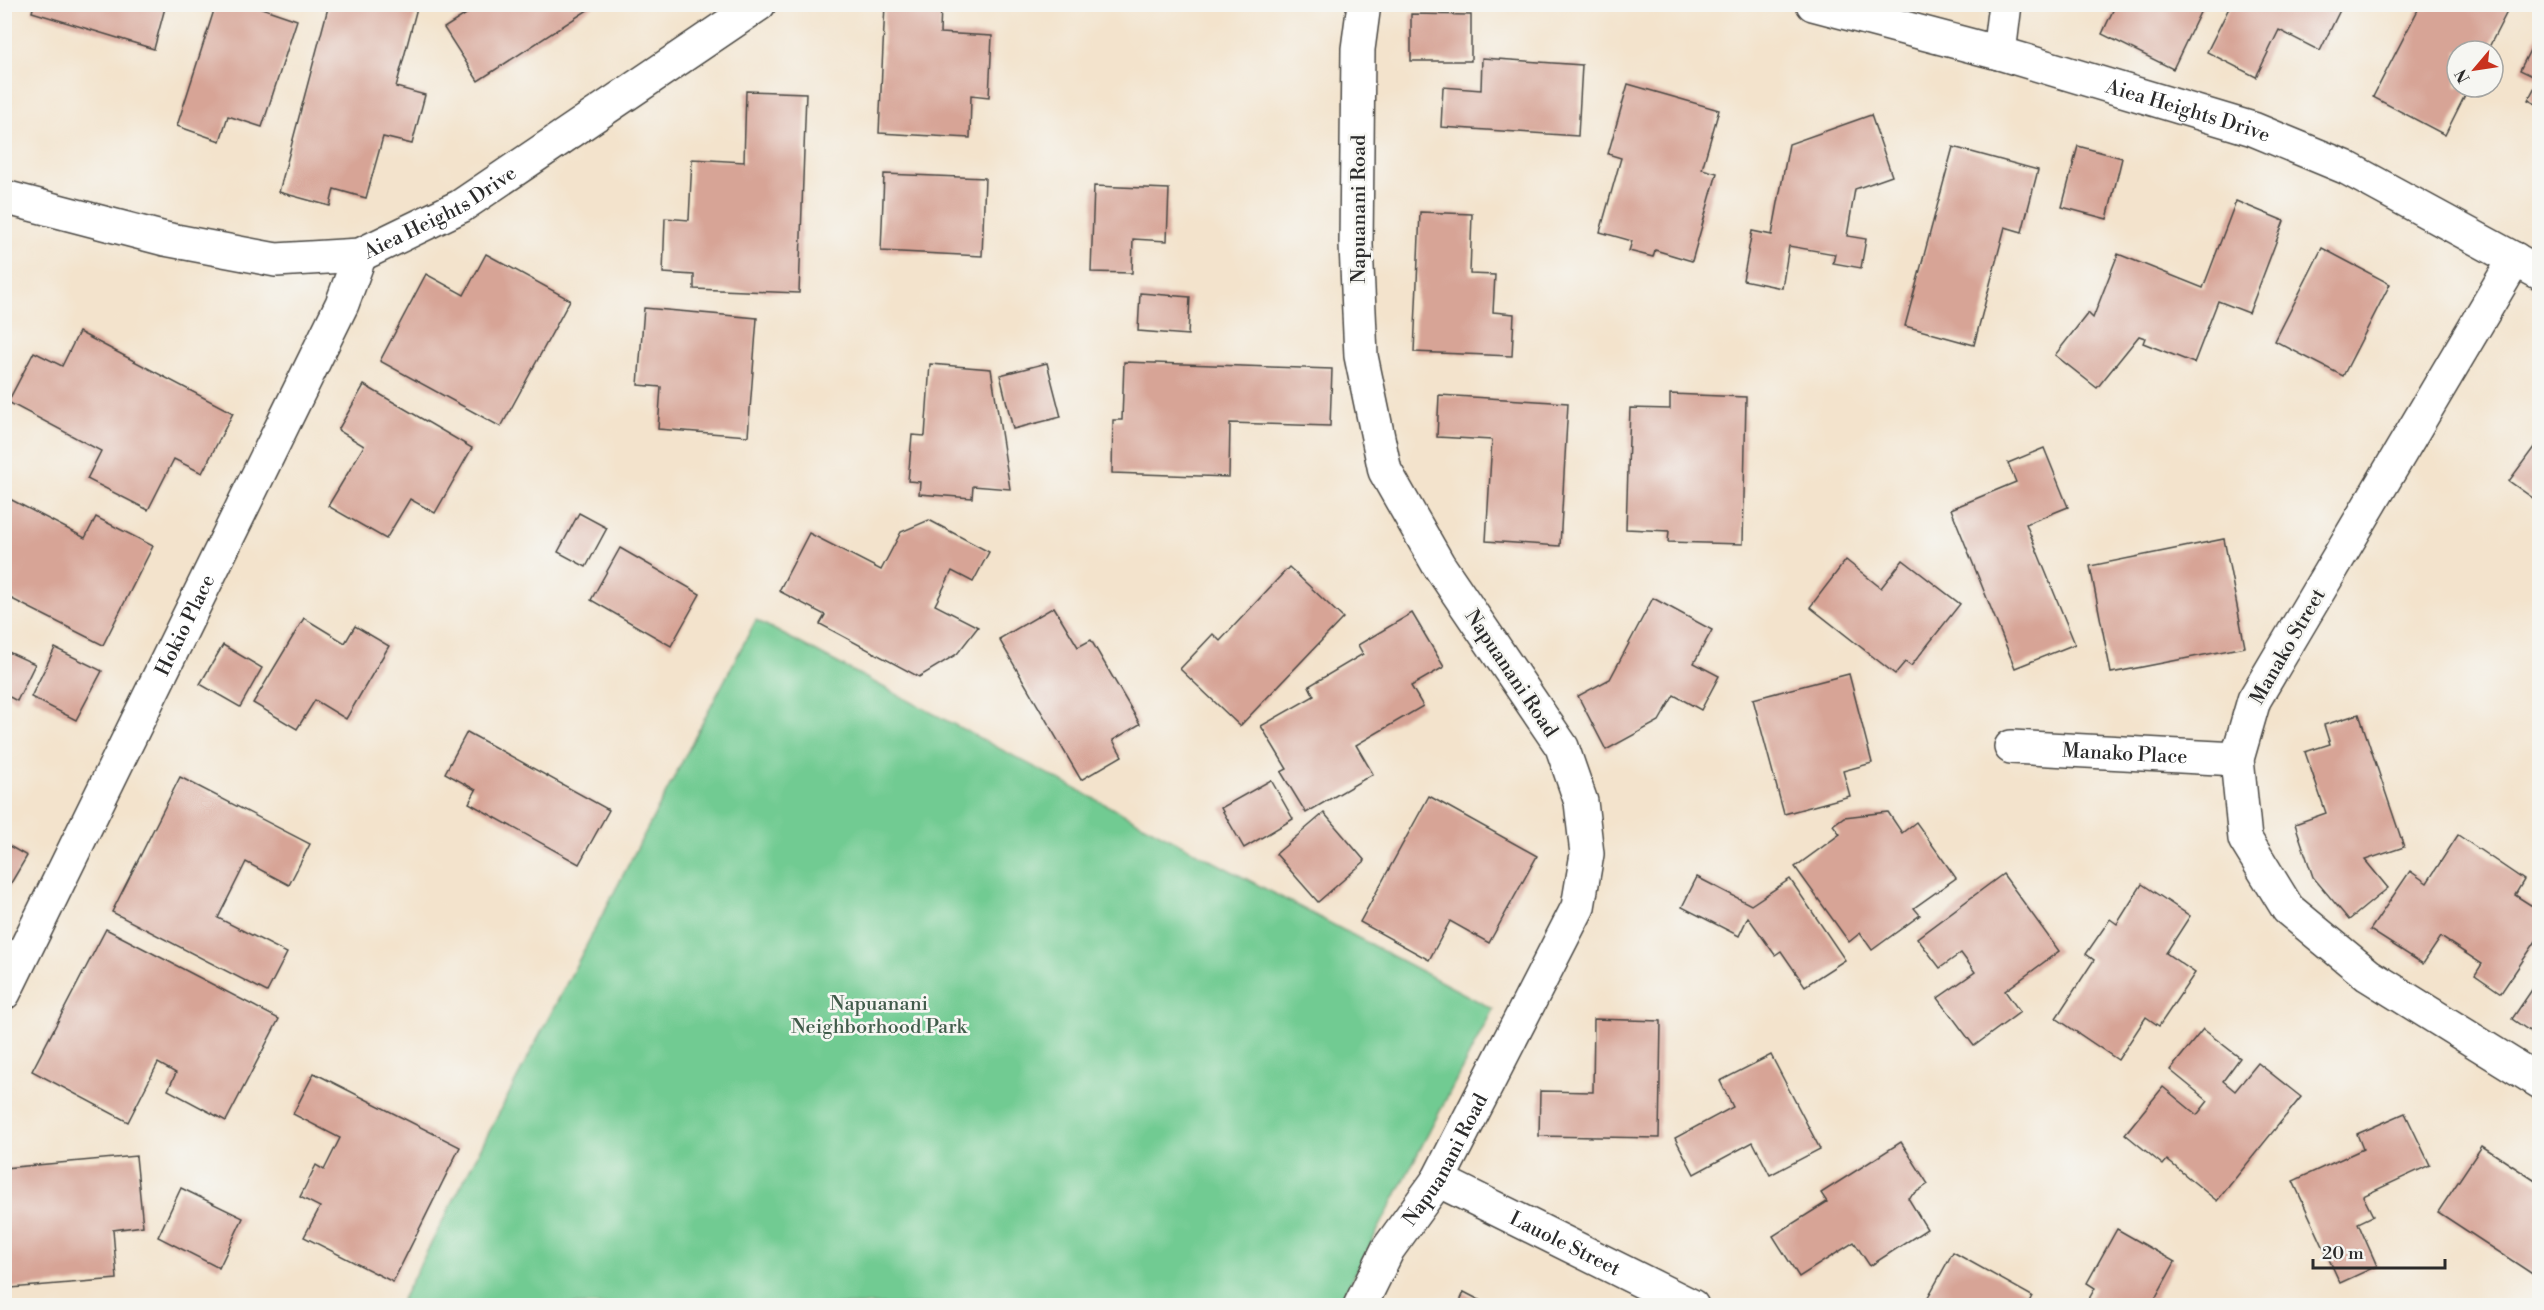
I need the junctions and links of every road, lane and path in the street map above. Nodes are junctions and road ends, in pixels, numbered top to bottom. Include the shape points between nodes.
1 (759, 4) edge
2 (1364, 4) edge
3 (1813, 4) edge
4 (2005, 4) edge
5 (1999, 53) junction
6 (4, 197) edge
7 (360, 255) junction
8 (2527, 266) edge
9 (2011, 747) dead end
10 (2237, 759) junction
11 (4, 993) edge
12 (2540, 1082) edge
13 (1438, 1180) junction
14 (1360, 1305) edge
15 (1692, 1305) edge

1 - 7 street, Aiea Heights Drive via 461,206
2 - 13 street, Napuanani Road via 1358,49 1356,245 1360,337 1385,471 1438,564 1562,747 1581,802 1587,854 1578,907
3 - 5 street, Aiea Heights Drive
4 - 5 street
5 - 8 street, Aiea Heights Drive via 2253,129 2345,167
6 - 7 street, Aiea Heights Drive via 165,239 276,260
7 - 11 street, Hokio Place via 342,304
8 - 10 street, Manako Street via 2254,700
9 - 10 street, Manako Place
10 - 12 street, Manako Street via 2245,839 2288,909 2368,975
13 - 14 street, Napuanani Road via 1388,1249
13 - 15 street, Lauole Street

